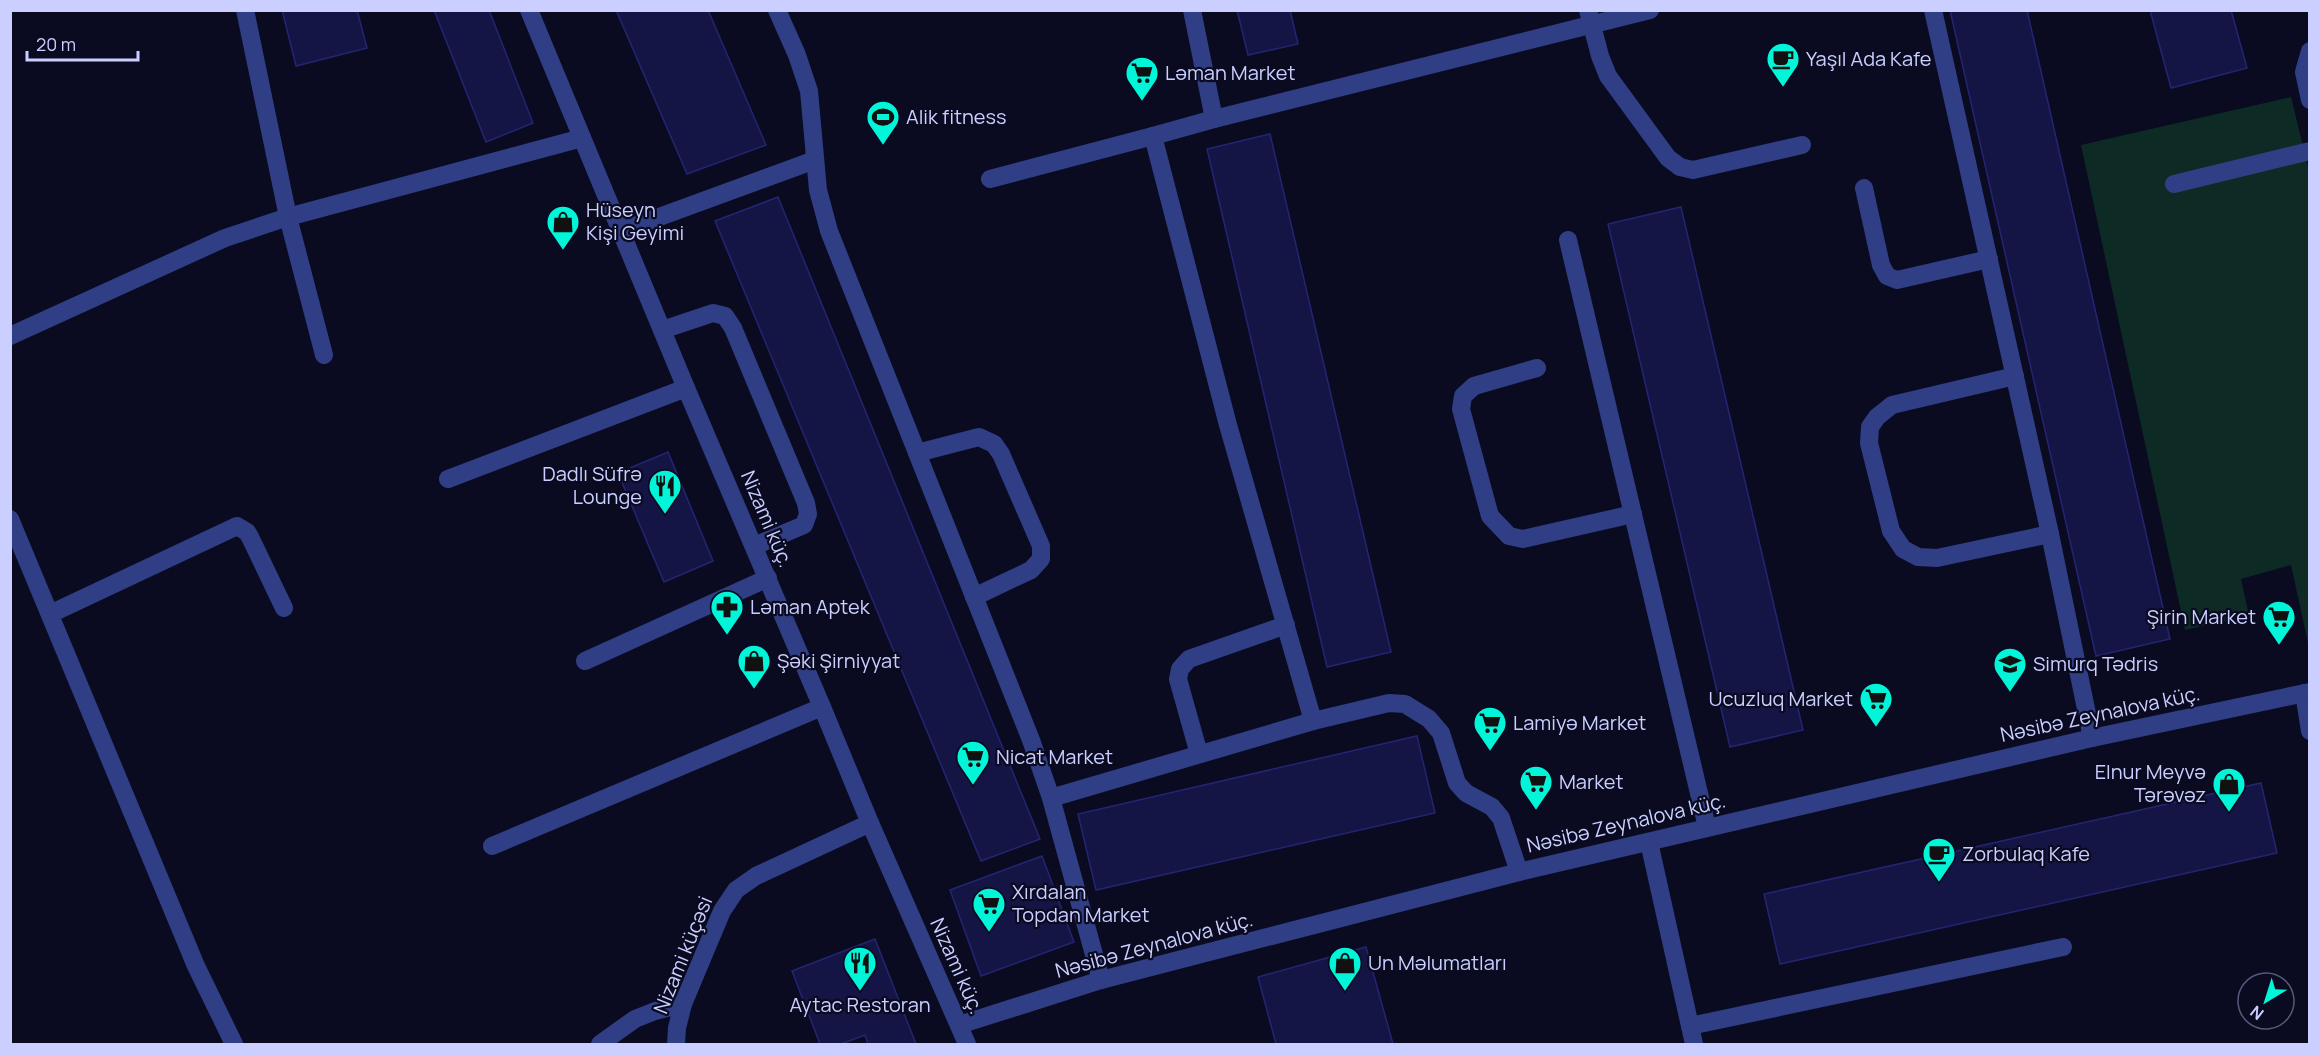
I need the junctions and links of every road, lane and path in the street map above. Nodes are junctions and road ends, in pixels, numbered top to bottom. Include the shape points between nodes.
1 (245, 10) edge
2 (529, 10) edge
3 (777, 10) edge
4 (1192, 10) edge
5 (1650, 10) edge
6 (1933, 10) edge
7 (1590, 17) edge
8 (2310, 51) edge
9 (2310, 100) edge
10 (1214, 119) junction
11 (1153, 136) junction
12 (582, 138) junction
13 (1802, 145) dead end
14 (2310, 151) edge
15 (814, 160) junction
16 (990, 179) dead end
17 (2174, 184) dead end
18 (1864, 188) dead end
19 (288, 218) junction
20 (621, 231) junction
21 (1568, 240) dead end
22 (1989, 259) junction
23 (662, 330) junction
24 (10, 336) edge
25 (324, 355) dead end
26 (1537, 368) dead end
27 (2015, 376) junction
28 (686, 388) junction
29 (917, 453) junction
30 (448, 479) dead end
31 (1633, 514) junction
32 (10, 519) edge
33 (2050, 534) junction
34 (754, 546) junction
35 (768, 578) junction
36 (974, 597) junction
37 (284, 608) dead end
38 (50, 614) junction
39 (1286, 625) junction
40 (585, 661) dead end
41 (2307, 692) edge
42 (822, 706) junction
43 (1313, 721) junction
44 (2310, 731) edge
45 (2092, 738) junction
46 (1199, 754) junction
47 (1051, 798) junction
48 (870, 823) junction
49 (1707, 827) junction
50 (1649, 842) junction
51 (492, 846) dead end
52 (1519, 872) junction
53 (2062, 947) dead end
54 (1101, 980) junction
55 (683, 1004) junction
56 (959, 1025) junction
57 (1690, 1026) junction
58 (234, 1044) edge
59 (600, 1044) edge
60 (676, 1044) edge
61 (967, 1044) edge
62 (1694, 1044) edge

1 - 19 street
2 - 12 street, Nizami küç.
3 - 15 street via 809,91
4 - 10 street
5 - 7 street
6 - 22 street
7 - 10 street
7 - 13 street via 1608,76 1668,158 1680,167 1693,170
8 - 9 street via 2304,72
10 - 11 street
11 - 16 street
11 - 39 street via 1228,425
12 - 19 street
12 - 20 street, Nizami küç.
14 - 17 street
15 - 20 street
15 - 29 street via 829,231
18 - 22 street via 1881,265 1887,276 1898,280
19 - 24 street via 225,238
19 - 25 street
20 - 23 street, Nizami küç.
21 - 31 street
22 - 27 street
23 - 28 street, Nizami küç.
23 - 34 street via 713,313 725,316 733,328 808,514 804,525
26 - 31 street via 1474,386 1463,396 1461,409 1490,516 1509,536 1523,539
27 - 33 street
27 - 33 street via 1892,405 1870,428 1869,443 1891,531 1903,549 1918,557 1937,558
28 - 30 street
28 - 34 street, Nizami küç.
29 - 36 street
29 - 36 street via 979,437 994,444 1041,546 1041,559 1031,570
31 - 49 street
32 - 38 street
33 - 45 street
34 - 35 street, Nizami küç.
35 - 40 street
35 - 42 street, Nizami küç.
36 - 47 street
37 - 38 street via 250,537 237,526
38 - 58 street via 196,966
39 - 43 street
39 - 46 street via 1189,659 1180,669 1178,679
41 - 44 street
41 - 45 street, Nəsibə Zeynalova küç.
42 - 48 street, Nizami küç.
42 - 51 street
43 - 46 street
43 - 52 street via 1389,703 1405,704 1429,719 1441,733 1457,783 1466,793 1492,807 1501,818
45 - 49 street, Nəsibə Zeynalova küç.
46 - 47 street
47 - 54 street
48 - 55 street, Nizami küçəsi via 756,876 736,890 722,911
48 - 56 street, Nizami küç.
49 - 50 street, Nəsibə Zeynalova küç.
50 - 52 street, Nəsibə Zeynalova küç.
50 - 57 street
52 - 54 street, Nəsibə Zeynalova küç.
53 - 57 street
54 - 56 street, Nəsibə Zeynalova küç.
55 - 59 street via 635,1019
55 - 60 street, Nizami küçəsi
56 - 61 street, Nizami küç.
57 - 62 street

